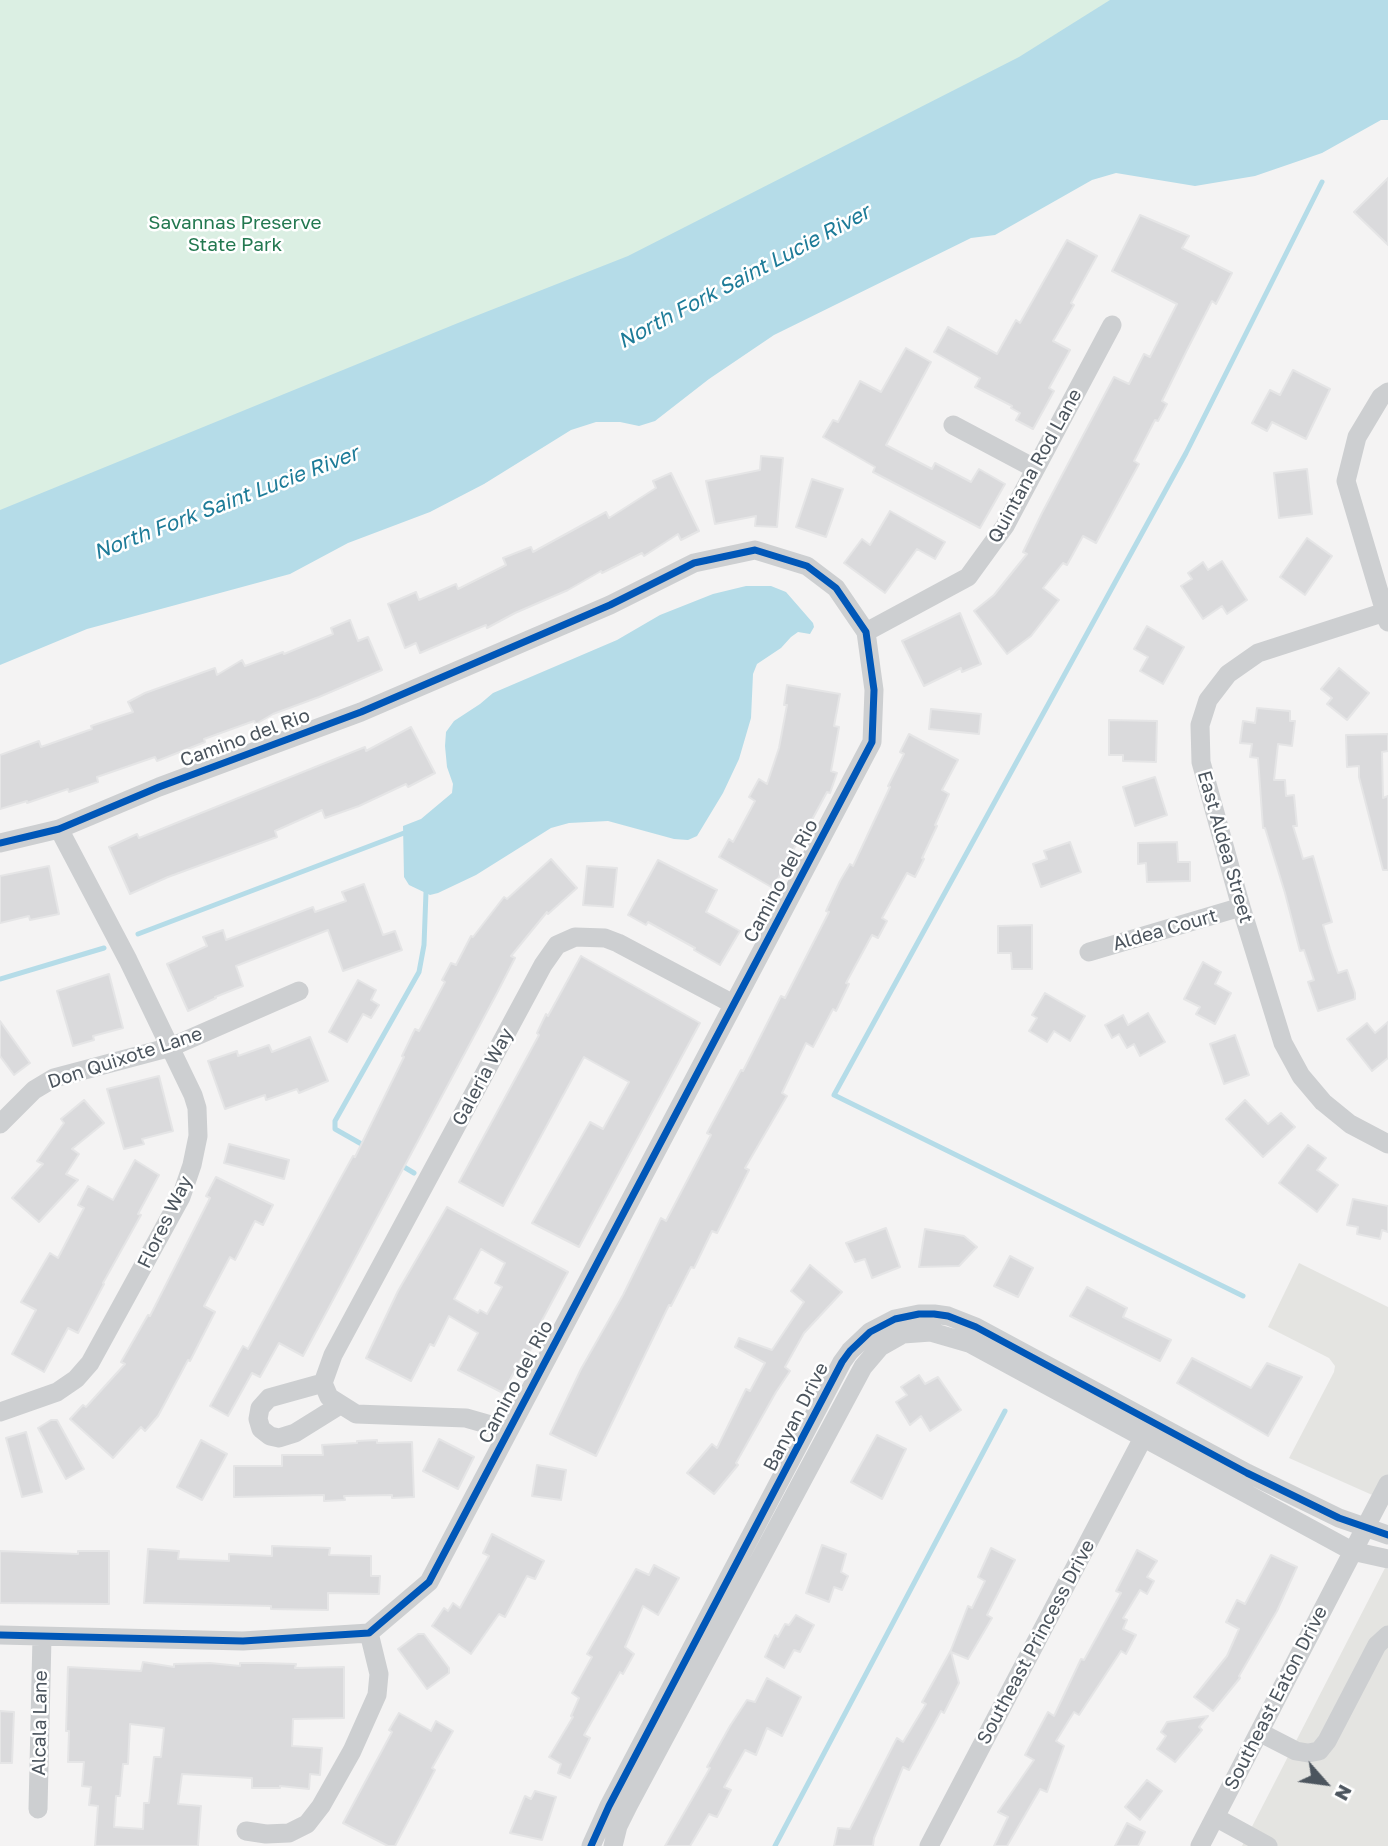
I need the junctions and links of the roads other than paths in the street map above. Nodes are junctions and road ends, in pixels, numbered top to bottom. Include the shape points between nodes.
1 (1112, 325) dead end
2 (1388, 392) edge
3 (953, 425) dead end
4 (1034, 468) junction
5 (1387, 615) edge
6 (866, 632) junction
7 (59, 829) junction
8 (0, 843) edge
9 (1241, 907) junction
10 (1089, 952) dead end
11 (299, 990) dead end
12 (733, 1004) junction
13 (171, 1047) junction
14 (0, 1124) edge
15 (1388, 1143) edge
16 (1044, 1374) junction
17 (323, 1383) junction
18 (340, 1405) junction
19 (0, 1412) edge
20 (508, 1430) junction
21 (1143, 1438) junction
22 (1388, 1484) edge
23 (1365, 1527) junction
24 (1388, 1535) edge
25 (1352, 1551) junction
26 (1388, 1559) edge
27 (741, 1575) junction
28 (369, 1633) junction
29 (0, 1635) edge
30 (1388, 1635) edge
31 (42, 1637) junction
32 (1259, 1732) junction
33 (38, 1809) dead end
34 (1215, 1816) junction
35 (618, 1826) junction
36 (246, 1831) dead end
37 (595, 1838) edge
38 (612, 1846) edge
39 (929, 1846) edge
40 (1200, 1846) edge
41 (1268, 1846) edge

1 - 4 street, Quintana Rod Lane
2 - 5 street via 1357,437 1346,481
3 - 4 street
4 - 6 street, Quintana Rod Lane via 1005,526 968,577
5 - 9 street, East Aldea Street via 1258,653 1228,674 1208,701 1199,725 1201,762
6 - 7 street, Camino del Rio via 836,588 807,566 755,550 694,563 610,605 361,712
6 - 12 street, Camino del Rio via 874,690 872,742
7 - 8 street, Camino del Rio
7 - 13 street, Flores Way
9 - 10 street, Aldea Court
9 - 15 street, East Aldea Street via 1283,1043 1301,1076 1350,1124
11 - 13 street, Don Quixote Lane
12 - 17 street, Galeria Way via 605,938 575,937 557,945 333,1355
12 - 20 street, Camino del Rio
13 - 14 street, Don Quixote Lane via 54,1077
13 - 19 street, Flores Way via 193,1095 198,1120 196,1150 181,1197 83,1371 68,1387
16 - 21 street, Banyan Drive
16 - 23 street, Banyan Drive
16 - 27 street, Banyan Drive via 931,1332 903,1335 860,1354
17 - 18 street via 329,1397
17 - 18 street via 269,1398 260,1408 261,1429 279,1438
18 - 20 street via 356,1414 466,1418
20 - 28 street, Camino del Rio via 429,1582
21 - 25 street, Banyan Drive
21 - 39 street, Southeast Princess Drive
22 - 23 street, Southeast Eaton Drive
23 - 24 street, Banyan Drive
23 - 25 street, Southeast Eaton Drive
25 - 26 street, Banyan Drive
25 - 32 street, Southeast Eaton Drive
27 - 35 street, Banyan Drive
27 - 37 street, Banyan Drive
28 - 31 street via 243,1641
28 - 36 street via 379,1674 377,1695 321,1806 307,1824 289,1833
29 - 31 street
30 - 32 street via 1377,1645 1319,1751 1296,1751
31 - 33 street, Alcala Lane
32 - 34 street, Southeast Eaton Drive
34 - 40 street, Southeast Eaton Drive
34 - 41 street
35 - 37 street
35 - 38 street, Banyan Drive

